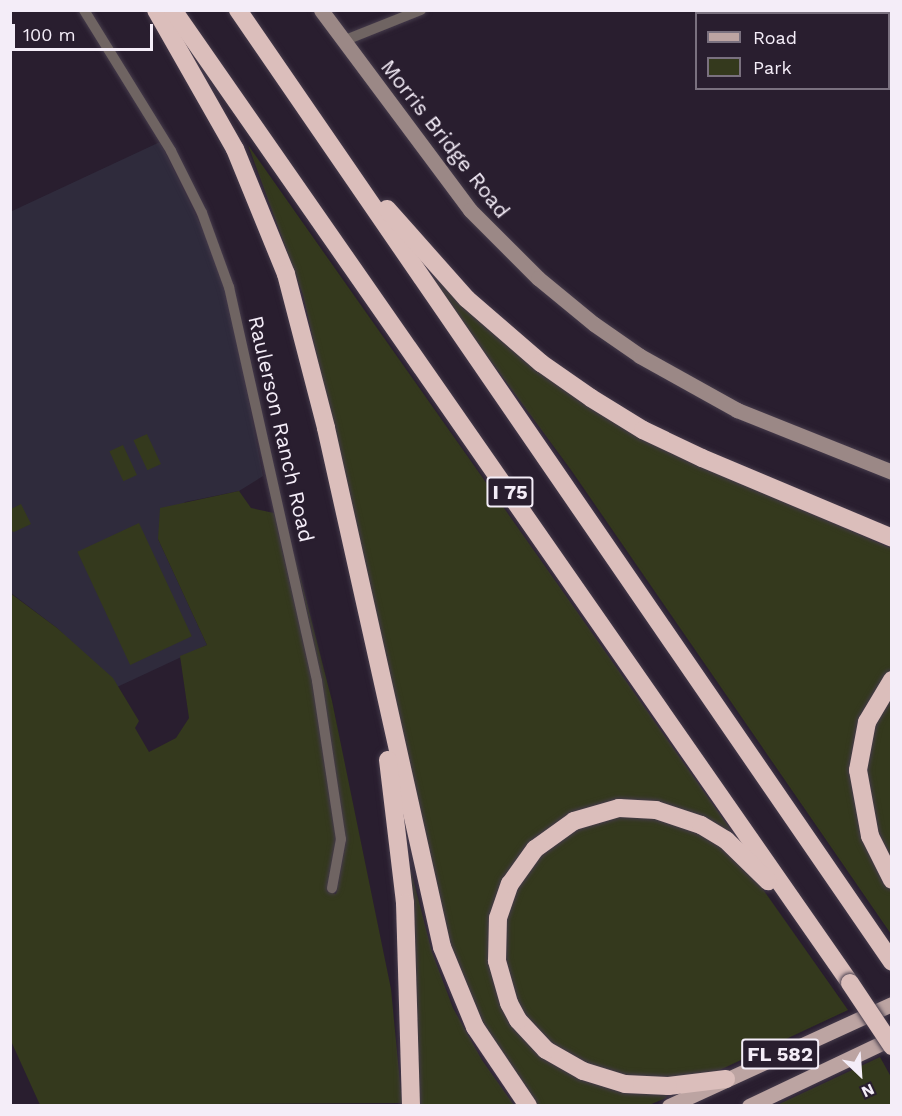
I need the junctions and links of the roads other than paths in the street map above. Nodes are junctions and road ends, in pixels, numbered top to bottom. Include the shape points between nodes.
1 (84, 10) edge
2 (156, 10) edge
3 (173, 10) edge
4 (238, 10) edge
5 (321, 10) edge
6 (422, 10) edge
7 (343, 41) junction
8 (277, 68) junction
9 (891, 472) edge
10 (891, 538) edge
11 (378, 672) junction
12 (891, 680) edge
13 (891, 880) edge
14 (332, 888) dead end
15 (891, 962) edge
16 (847, 979) junction
17 (891, 1004) edge
18 (891, 1038) edge
19 (891, 1046) edge
20 (726, 1079) junction
21 (411, 1106) edge
22 (528, 1106) edge
23 (669, 1106) edge
24 (749, 1106) edge

1 - 14 street, Raulerson Ranch Road via 171,151 198,206 228,287 317,681 341,839
2 - 11 highway via 236,149 286,274 323,417
3 - 16 highway, I 75
4 - 8 highway, I 75
5 - 7 street, Morris Bridge Road
6 - 7 street
7 - 9 street, Morris Bridge Road via 470,210 530,271 594,324 640,356 737,410
8 - 10 highway via 432,264 541,363 643,430
8 - 15 highway, I 75
11 - 21 highway via 405,903
11 - 22 highway via 445,957 475,1027
12 - 13 highway via 867,722 858,770 864,818
16 - 19 highway, I 75, bridge
16 - 20 highway via 750,860 701,825 656,810 619,808 574,821 535,849 510,884 498,918 496,940 502,983 518,1020 564,1062 625,1084 668,1086
17 - 20 main road, FL 582
18 - 24 main road, FL 582
20 - 23 main road, FL 582

